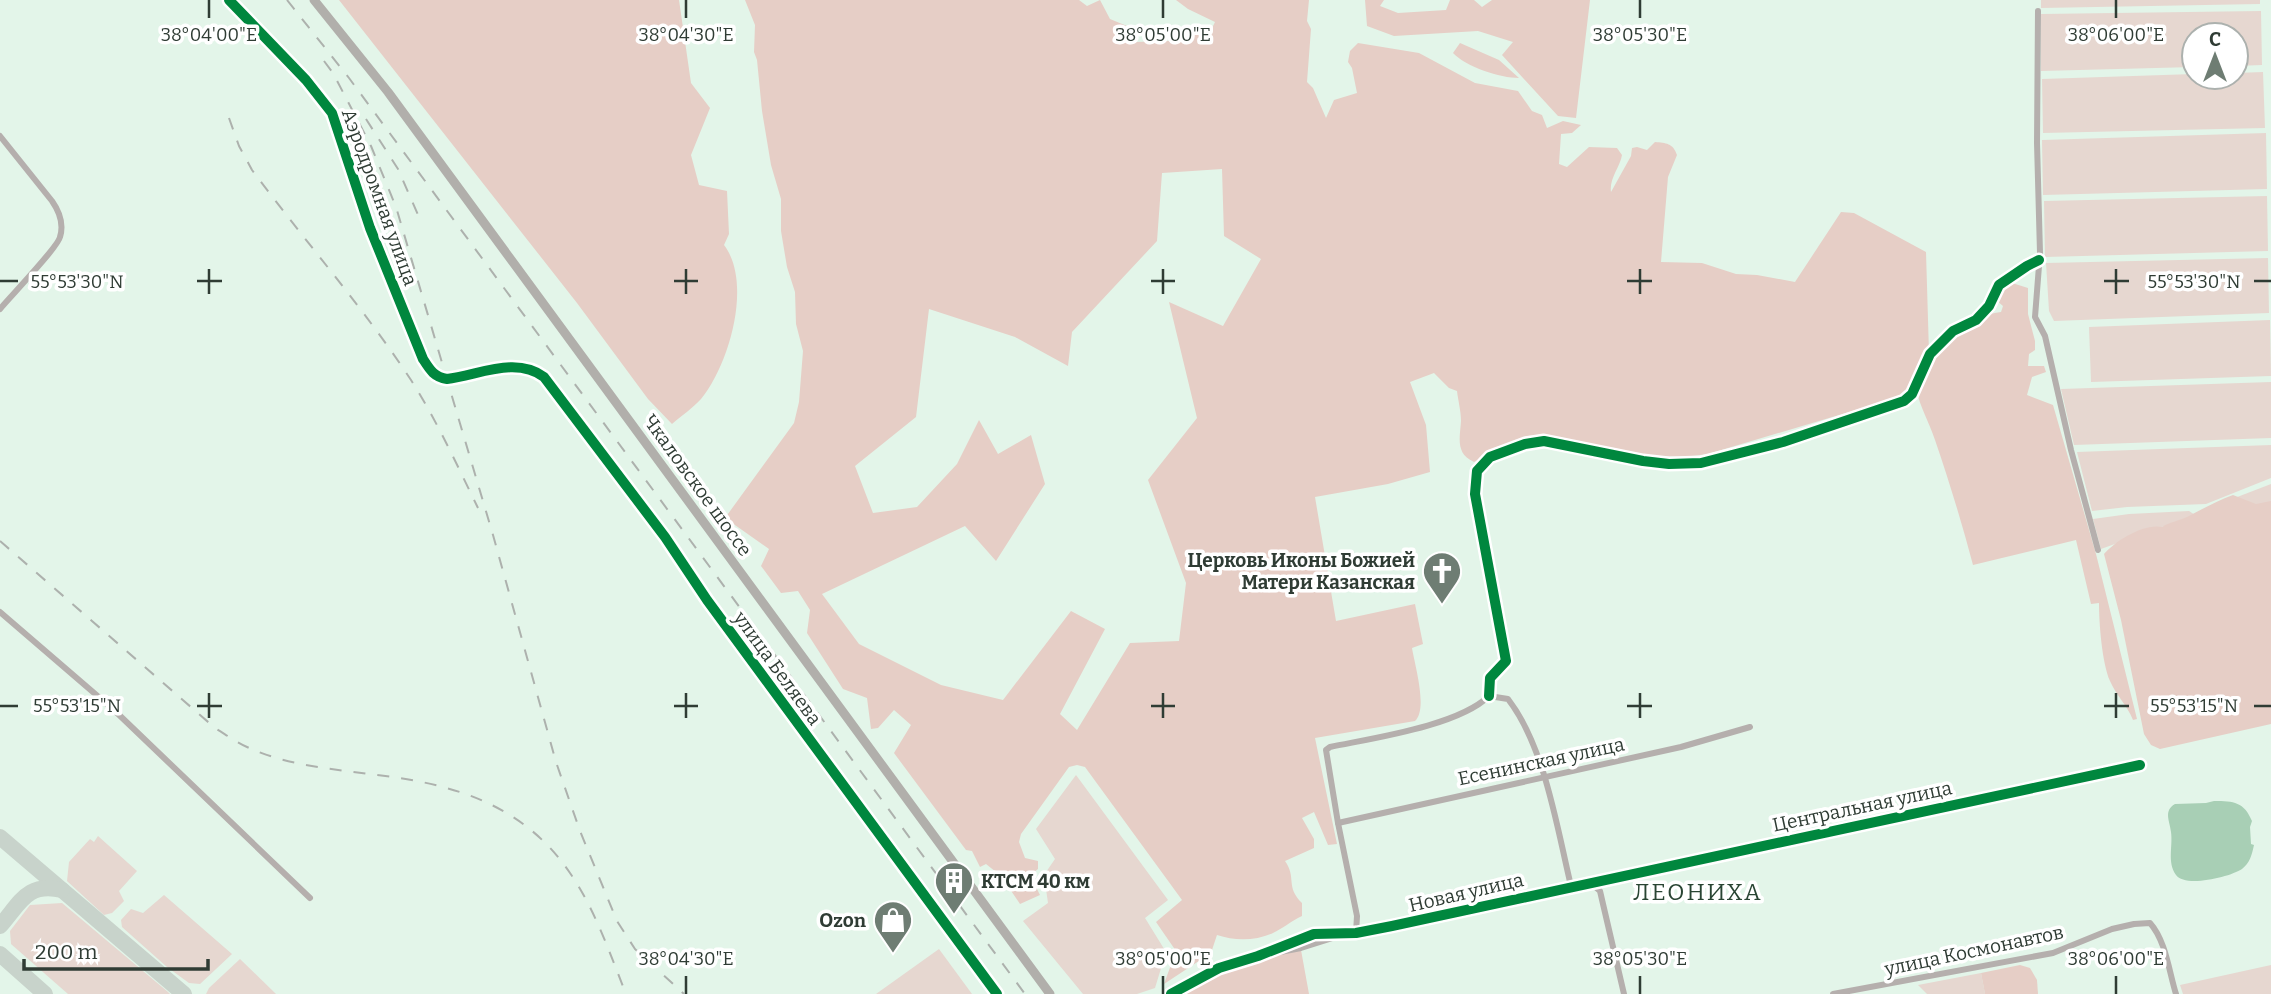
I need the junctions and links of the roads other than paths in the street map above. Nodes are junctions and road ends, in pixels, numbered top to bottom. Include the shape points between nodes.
1 (229, 0) edge
2 (314, 0) edge
3 (2038, 11) dead end
4 (0, 136) edge
5 (2039, 261) junction
6 (0, 309) edge
7 (527, 368) joint
8 (2098, 550) dead end
9 (0, 612) edge
10 (1489, 696) junction
11 (1750, 727) dead end
12 (2140, 765) dead end
13 (1546, 776) junction
14 (1338, 823) junction
15 (1592, 884) junction
16 (1570, 886) junction
17 (310, 898) dead end
18 (1356, 933) junction
19 (997, 994) edge
20 (1050, 994) edge
21 (1171, 994) edge
22 (1624, 994) edge
23 (1833, 994) edge
24 (2176, 994) edge

1 - 7 street, Аэродромная улица via 332,113 370,228 423,359 435,376
2 - 20 street, Чкаловское шоссе via 388,92
3 - 5 street
4 - 6 street via 59,210 61,220 60,239
5 - 8 street via 2035,317 2047,341
5 - 10 street via 1999,285 1976,320 1953,331 1930,354 1912,394 1904,401 1855,419 1701,463 1643,461 1544,441 1490,457 1477,471 1475,494 1506,662 1490,678
7 - 19 street, улица Беляева via 544,377 665,537
9 - 17 street via 115,710
10 - 13 street via 1508,699 1516,710
10 - 14 street via 1476,707 1437,721 1330,747 1326,754
11 - 13 street, Есенинская улица
12 - 15 street, Центральная улица
13 - 14 street, Есенинская улица
13 - 16 street
14 - 18 street via 1357,916
15 - 16 street, Новая улица
15 - 22 street via 1604,904
16 - 18 street, Новая улица
18 - 21 street, Новая улица via 1314,934 1219,968
23 - 24 street, улица Космонавтов via 2042,955 2112,929 2150,923

